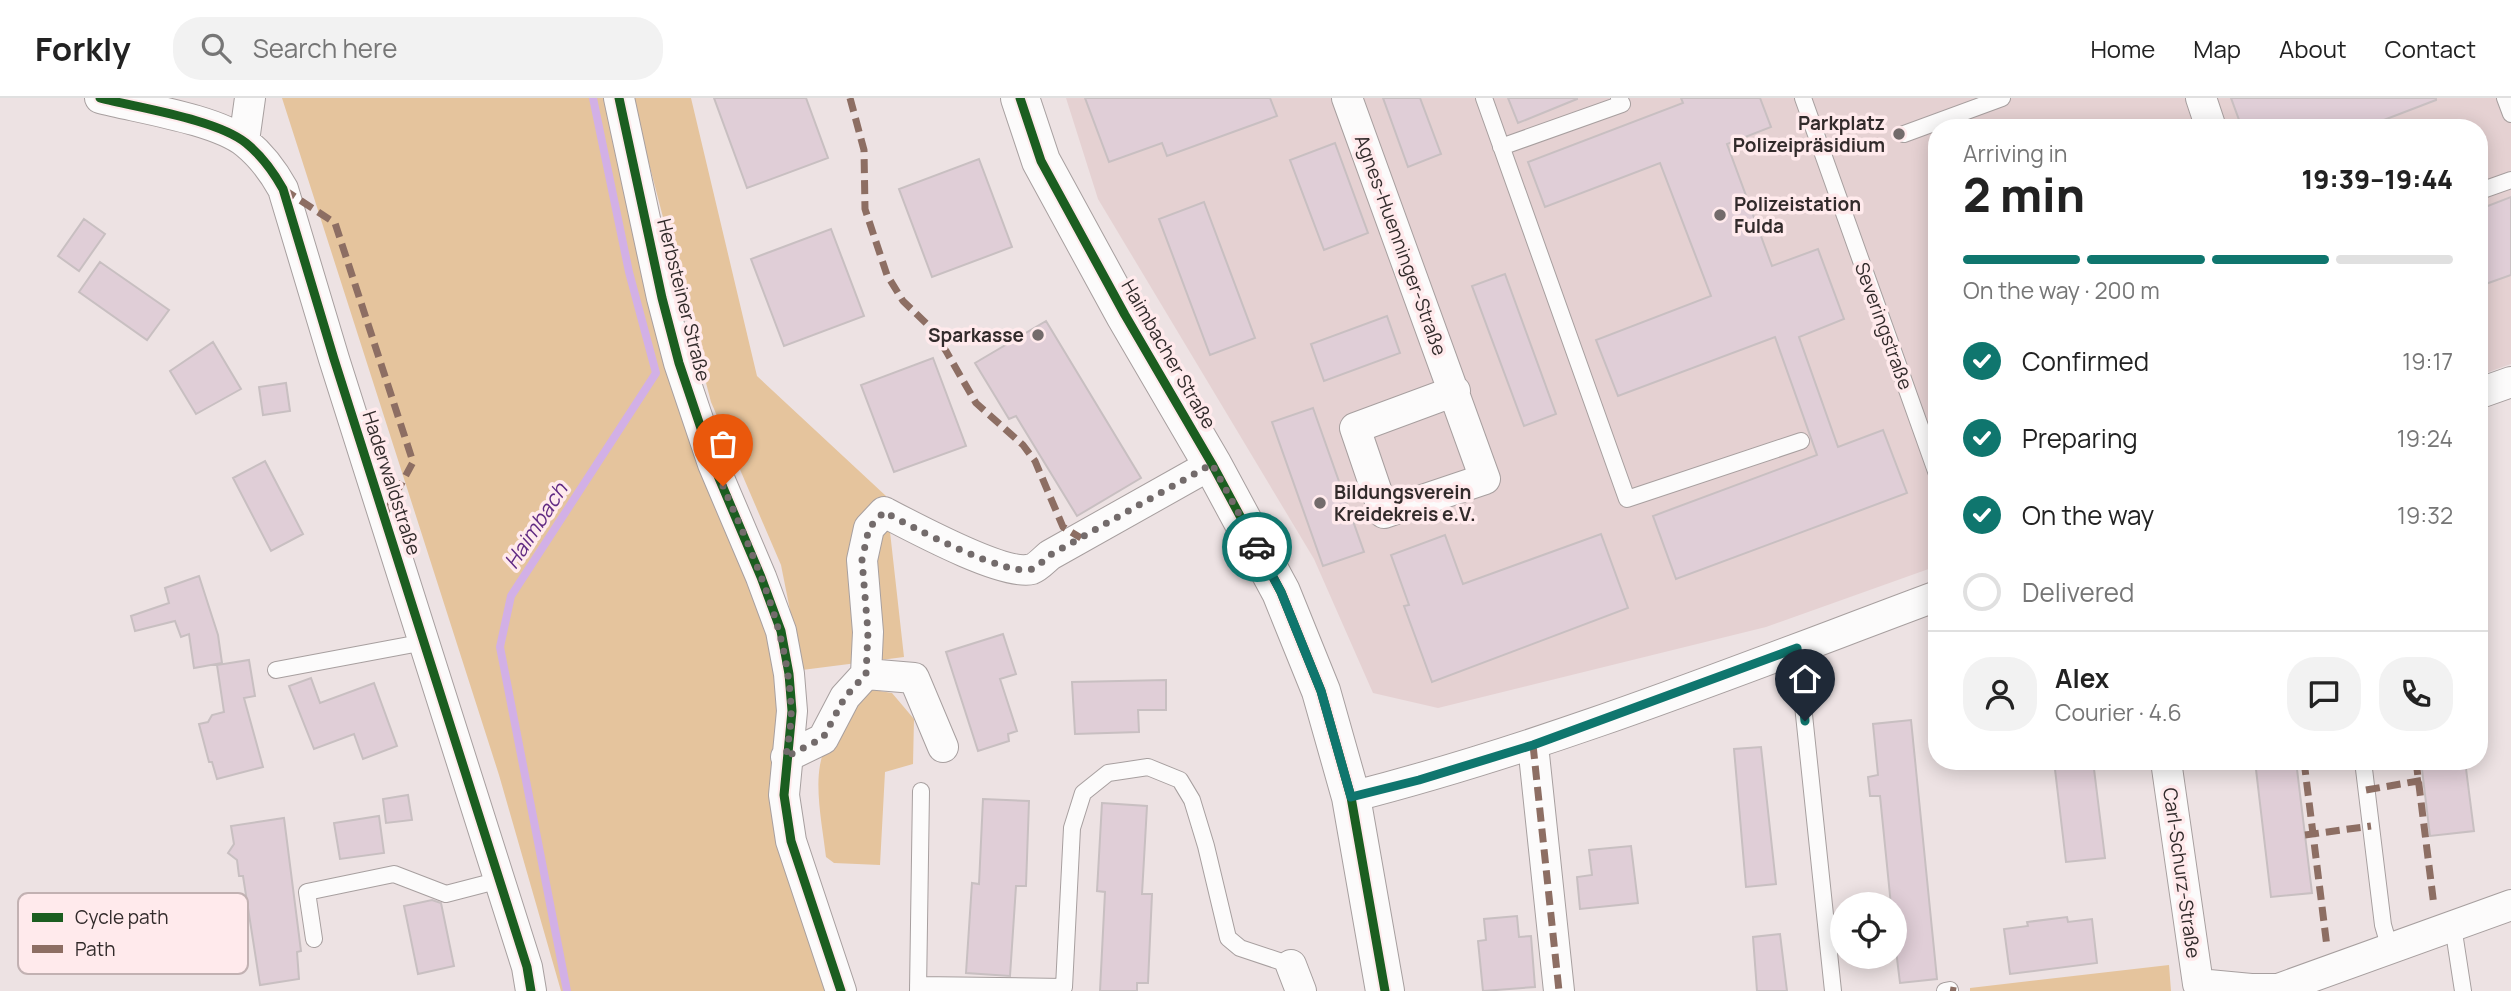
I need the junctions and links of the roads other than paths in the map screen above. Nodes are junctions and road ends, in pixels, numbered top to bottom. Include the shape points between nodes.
1 (100, 98) edge
2 (250, 98) edge
3 (619, 98) edge
4 (1020, 98) edge
5 (1347, 98) edge
6 (1484, 98) edge
7 (1619, 98) edge
8 (1803, 98) edge
9 (2002, 98) edge
10 (2201, 98) edge
11 (2505, 98) edge
12 (2511, 114) edge
13 (1945, 119) edge
14 (2208, 119) edge
15 (1928, 125) edge
16 (1904, 134) dead end
17 (244, 141) junction
18 (1501, 147) junction
19 (2511, 180) edge
20 (2488, 188) edge
21 (2511, 382) edge
22 (2488, 390) edge
23 (1455, 391) junction
24 (1801, 441) dead end
25 (1928, 449) edge
26 (1212, 464) junction
27 (1928, 599) edge
28 (425, 642) junction
29 (1797, 648) junction
30 (276, 670) dead end
31 (866, 674) junction
32 (1533, 745) junction
33 (943, 747) dead end
34 (786, 757) junction
35 (2167, 770) edge
36 (2363, 770) edge
37 (921, 791) dead end
38 (1351, 797) junction
39 (500, 880) junction
40 (2511, 905) edge
41 (2453, 926) junction
42 (314, 939) dead end
43 (2390, 949) junction
44 (1296, 978) edge
45 (918, 988) edge
46 (2198, 988) edge
47 (1064, 989) edge
48 (1950, 990) edge
49 (531, 991) edge
50 (841, 991) edge
51 (1385, 991) edge
52 (1559, 991) edge
53 (1833, 991) edge
54 (1945, 991) edge
55 (2463, 991) edge

1 - 17 street, Haderwaldstraße via 197,122
2 - 17 street
3 - 34 street, Herbsteiner Straße via 679,363 713,464 781,631 792,711
4 - 26 main road, Haimbacher Straße via 1041,161
5 - 23 street, Agnes-Huenninger-Straße
6 - 18 lane
7 - 18 lane via 1622,104
8 - 25 lane, Severingstraße
9 - 13 lane
10 - 14 street
11 - 12 lane
15 - 16 lane
17 - 28 street, Haderwaldstraße via 269,165 283,189
18 - 24 lane via 1627,499
19 - 20 lane
21 - 22 street
23 - 23 street, Agnes-Huenninger-Straße via 1485,479 1384,513 1355,428
26 - 31 street via 1032,569 1004,568 884,512 869,528 862,560
26 - 38 main road, Haimbacher Straße via 1281,592 1321,691
27 - 29 street
28 - 30 lane
28 - 39 street, Haderwaldstraße
29 - 32 street
29 - 53 lane
31 - 33 street via 914,678
31 - 34 street via 845,697 823,738
32 - 38 street
32 - 52 street
34 - 50 street, Herbsteiner Straße via 784,795 791,841
35 - 46 street, Carl-Schurz-Straße
36 - 43 lane
37 - 45 lane
38 - 51 main road, Haimbacher Straße
39 - 42 lane via 446,894 394,874 307,892
39 - 49 street, Haderwaldstraße
40 - 41 street, Carl-Schurz-Straße
41 - 43 street, Carl-Schurz-Straße
41 - 55 lane
43 - 46 street, Carl-Schurz-Straße via 2278,989
44 - 47 lane via 1228,938 1192,800 1181,780 1148,767 1108,773 1083,793 1072,828
45 - 47 lane
48 - 54 lane

